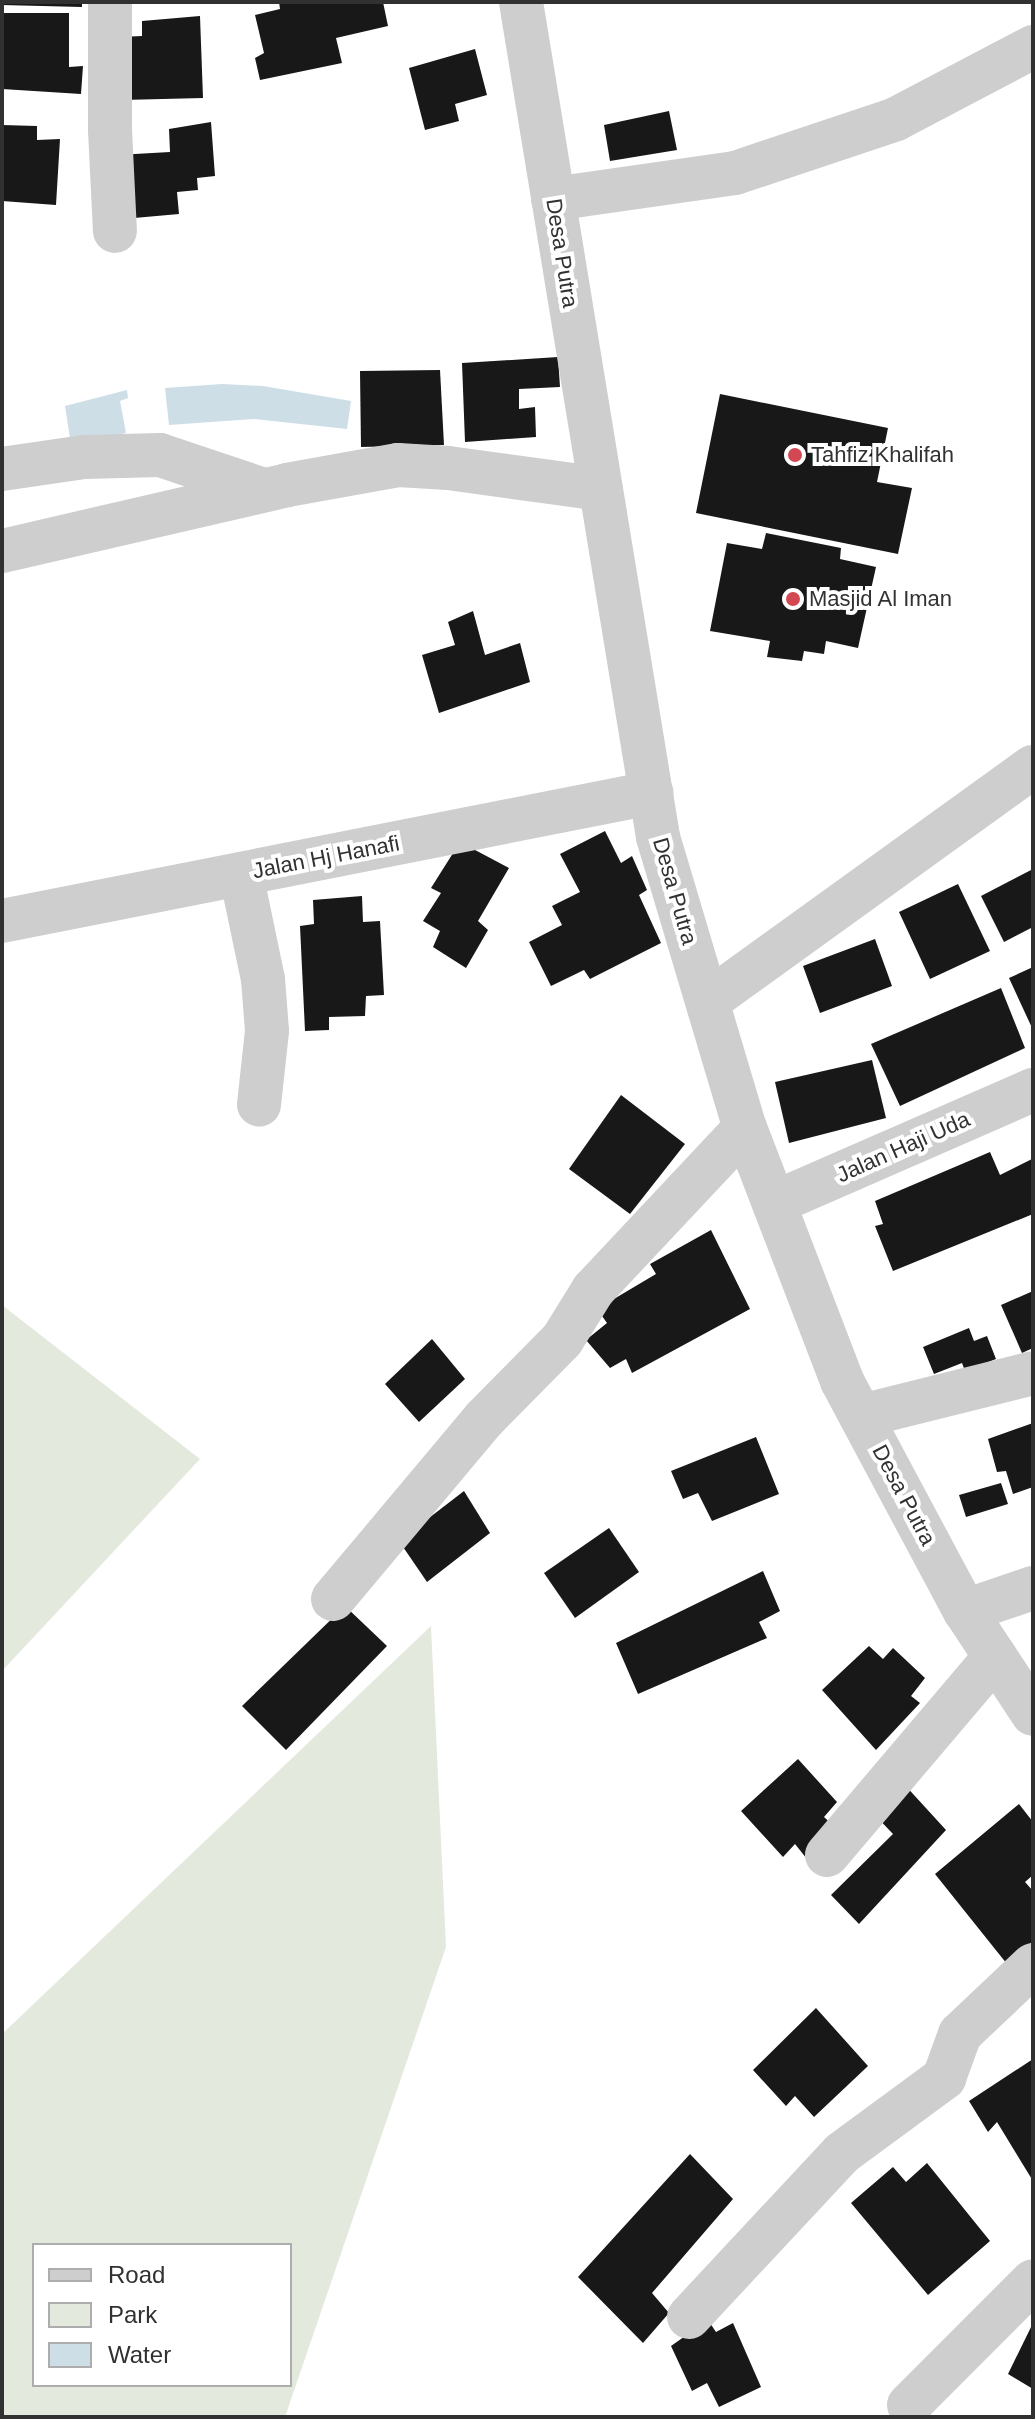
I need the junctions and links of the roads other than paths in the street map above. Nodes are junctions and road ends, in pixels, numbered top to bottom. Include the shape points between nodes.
1 (110, 2) edge
2 (521, 2) edge
3 (1033, 47) edge
4 (553, 199) junction
5 (115, 231) dead end
6 (2, 469) edge
7 (601, 489) junction
8 (264, 490) junction
9 (2, 551) edge
10 (1033, 767) edge
11 (651, 793) junction
12 (241, 874) junction
13 (2, 921) edge
14 (708, 1001) junction
15 (1033, 1090) edge
16 (259, 1105) dead end
17 (745, 1128) junction
18 (774, 1203) junction
19 (1033, 1373) edge
20 (861, 1416) junction
21 (1033, 1588) edge
22 (333, 1599) dead end
23 (965, 1611) junction
24 (995, 1657) junction
25 (1033, 1714) edge
26 (827, 1855) dead end
27 (1033, 1965) edge
28 (1033, 2281) edge
29 (689, 2317) dead end
30 (909, 2405) dead end

1 - 5 street
2 - 4 street, Desa Putra
3 - 4 street via 896,119 735,173
4 - 7 street, Desa Putra
6 - 8 street via 84,457 160,455
7 - 8 street via 398,465
7 - 11 street, Desa Putra
8 - 9 street
10 - 14 street
11 - 12 street, Jalan Hj Hanafi
11 - 14 street, Desa Putra via 658,837
12 - 13 street, Jalan Hj Hanafi
12 - 16 street via 263,979 267,1031
14 - 17 street, Desa Putra
15 - 18 street, Jalan Haji Uda
17 - 18 street, Desa Putra
17 - 22 street via 593,1290 562,1340 484,1419
18 - 20 street, Desa Putra via 842,1381
19 - 20 street
20 - 23 street, Desa Putra
21 - 23 street
23 - 24 street, Desa Putra
24 - 25 street, Desa Putra
24 - 26 street
27 - 29 street via 960,2034 944,2078 842,2153
28 - 30 street

